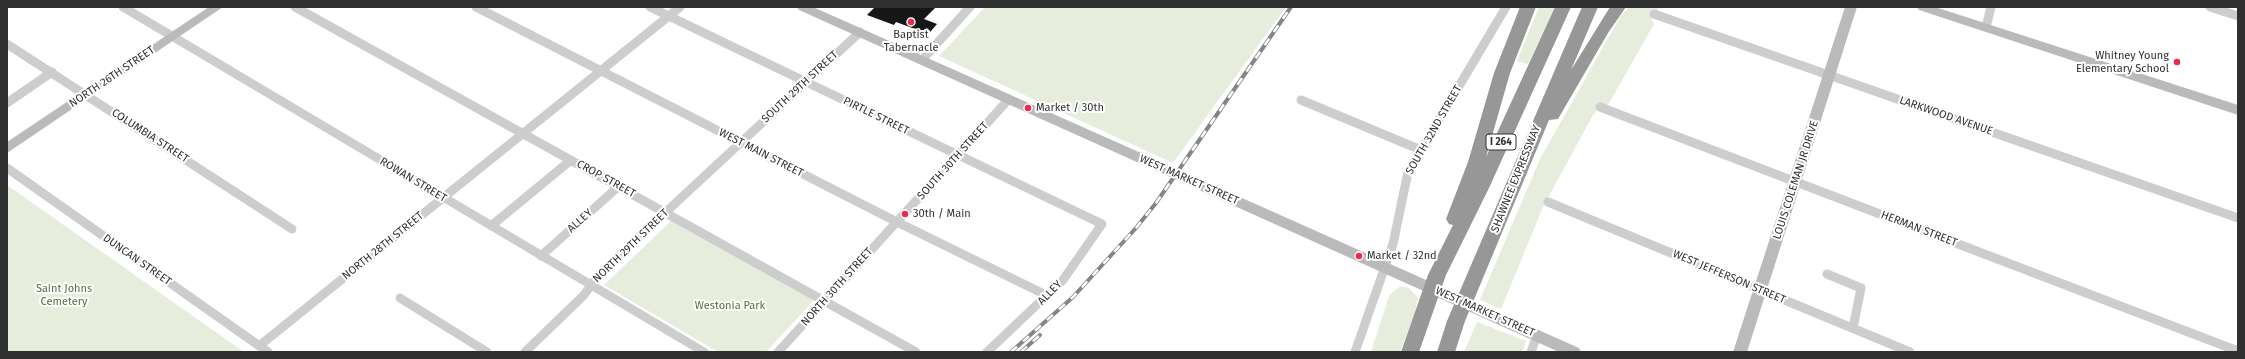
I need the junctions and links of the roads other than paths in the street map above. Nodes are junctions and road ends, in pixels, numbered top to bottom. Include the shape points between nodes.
1 (123, 7) edge
2 (217, 7) edge
3 (295, 7) edge
4 (476, 7) edge
5 (650, 7) edge
6 (680, 7) edge
7 (804, 7) edge
8 (970, 7) edge
9 (1506, 7) edge
10 (1528, 7) edge
11 (1563, 7) edge
12 (1590, 7) edge
13 (1618, 7) edge
14 (1851, 7) edge
15 (1923, 7) edge
16 (1991, 7) edge
17 (2210, 7) edge
18 (1654, 14) dead end
19 (669, 16) junction
20 (2238, 16) edge
21 (1986, 28) junction
22 (860, 32) junction
23 (173, 37) junction
24 (7, 44) edge
25 (922, 60) junction
26 (601, 71) junction
27 (52, 72) junction
28 (1830, 75) junction
29 (806, 82) junction
30 (86, 95) junction
31 (1010, 99) junction
32 (1301, 100) dead end
33 (7, 103) edge
34 (1600, 107) dead end
35 (2238, 110) edge
36 (524, 133) junction
37 (741, 142) junction
38 (7, 148) edge
39 (1421, 150) junction
40 (958, 155) junction
41 (571, 160) junction
42 (7, 168) edge
43 (1516, 178) junction
44 (1796, 182) junction
45 (619, 186) junction
46 (443, 198) junction
47 (1548, 202) dead end
48 (666, 212) junction
49 (2238, 218) edge
50 (897, 222) junction
51 (1102, 224) joint
52 (491, 226) junction
53 (292, 228) dead end
54 (541, 256) junction
55 (1386, 267) junction
56 (1827, 274) dead end
57 (1437, 275) junction
58 (591, 285) junction
59 (1760, 290) junction
60 (1048, 296) junction
61 (400, 298) dead end
62 (825, 301) junction
63 (1852, 328) junction
64 (1537, 335) junction
65 (264, 349) edge
66 (2238, 351) edge
67 (487, 352) edge
68 (525, 352) edge
69 (704, 352) edge
70 (778, 352) edge
71 (916, 352) edge
72 (987, 352) edge
73 (1355, 352) edge
74 (1410, 352) edge
75 (1446, 352) edge
76 (1531, 352) edge
77 (1574, 352) edge
78 (1740, 352) edge
79 (1910, 352) edge

1 - 23 street, ROWAN STREET
2 - 23 street, NORTH 26TH STREET
3 - 36 street, CROP STREET
4 - 26 street, WEST MAIN STREET
5 - 19 street, PIRTLE STREET
6 - 19 street, NORTH 28TH STREET
7 - 22 street, WEST MARKET STREET
8 - 25 street
9 - 39 street, SOUTH 32ND STREET
10 - 57 highway via 1502,73 1476,162
11 - 57 highway, I 264
12 - 43 highway, SHAWNEE EXPRESSWAY / I 264
13 - 43 highway
14 - 28 street, LOUIS COLEMAN JR DRIVE
15 - 21 street
16 - 21 street
17 - 20 street
18 - 28 street, LARKWOOD AVENUE
19 - 26 street, NORTH 28TH STREET
19 - 29 street, PIRTLE STREET
21 - 35 street
22 - 25 street, WEST MARKET STREET
22 - 29 street, SOUTH 29TH STREET
23 - 30 street, NORTH 26TH STREET
23 - 46 street, ROWAN STREET
24 - 27 street, COLUMBIA STREET
25 - 31 street, WEST MARKET STREET
26 - 36 street, NORTH 28TH STREET
26 - 37 street, WEST MAIN STREET
27 - 30 street, COLUMBIA STREET
27 - 33 street
28 - 44 street, LOUIS COLEMAN JR DRIVE
28 - 49 street, LARKWOOD AVENUE
29 - 37 street, SOUTH 29TH STREET
29 - 40 street, PIRTLE STREET
30 - 38 street, NORTH 26TH STREET
30 - 53 street, COLUMBIA STREET
31 - 40 street, SOUTH 30TH STREET
31 - 55 street, WEST MARKET STREET
32 - 39 street
34 - 44 street, HERMAN STREET
36 - 41 street, CROP STREET
36 - 46 street, NORTH 28TH STREET
37 - 48 street, NORTH 29TH STREET
37 - 50 street, WEST MAIN STREET
39 - 55 street, SOUTH 32ND STREET via 1408,172 1394,244
40 - 50 street, SOUTH 30TH STREET
40 - 51 street, PIRTLE STREET
41 - 45 street, CROP STREET
41 - 52 street
42 - 65 street, DUNCAN STREET
43 - 75 highway, SHAWNEE EXPRESSWAY / I 264 via 1456,321
44 - 59 street, LOUIS COLEMAN JR DRIVE
44 - 66 street, HERMAN STREET
45 - 48 street, CROP STREET
45 - 54 street, ALLEY
46 - 52 street, ROWAN STREET
46 - 65 street, NORTH 28TH STREET
47 - 59 street, WEST JEFFERSON STREET
48 - 58 street, NORTH 29TH STREET via 599,274
48 - 62 street, CROP STREET
50 - 60 street, WEST MAIN STREET
50 - 62 street, NORTH 30TH STREET
51 - 60 street, ALLEY via 1086,250
52 - 54 street, ROWAN STREET
54 - 58 street, ROWAN STREET
55 - 64 street, WEST MARKET STREET
55 - 73 street, SOUTH 32ND STREET
56 - 63 street via 1861,288
57 - 74 highway, I 264
58 - 68 street, NORTH 29TH STREET via 584,295
58 - 69 street, ROWAN STREET
59 - 63 street, WEST JEFFERSON STREET
59 - 78 street, LOUIS COLEMAN JR DRIVE
60 - 72 street, ALLEY
61 - 67 street
62 - 70 street, NORTH 30TH STREET
62 - 71 street, CROP STREET
63 - 79 street, WEST JEFFERSON STREET
64 - 76 street
64 - 77 street, WEST MARKET STREET

